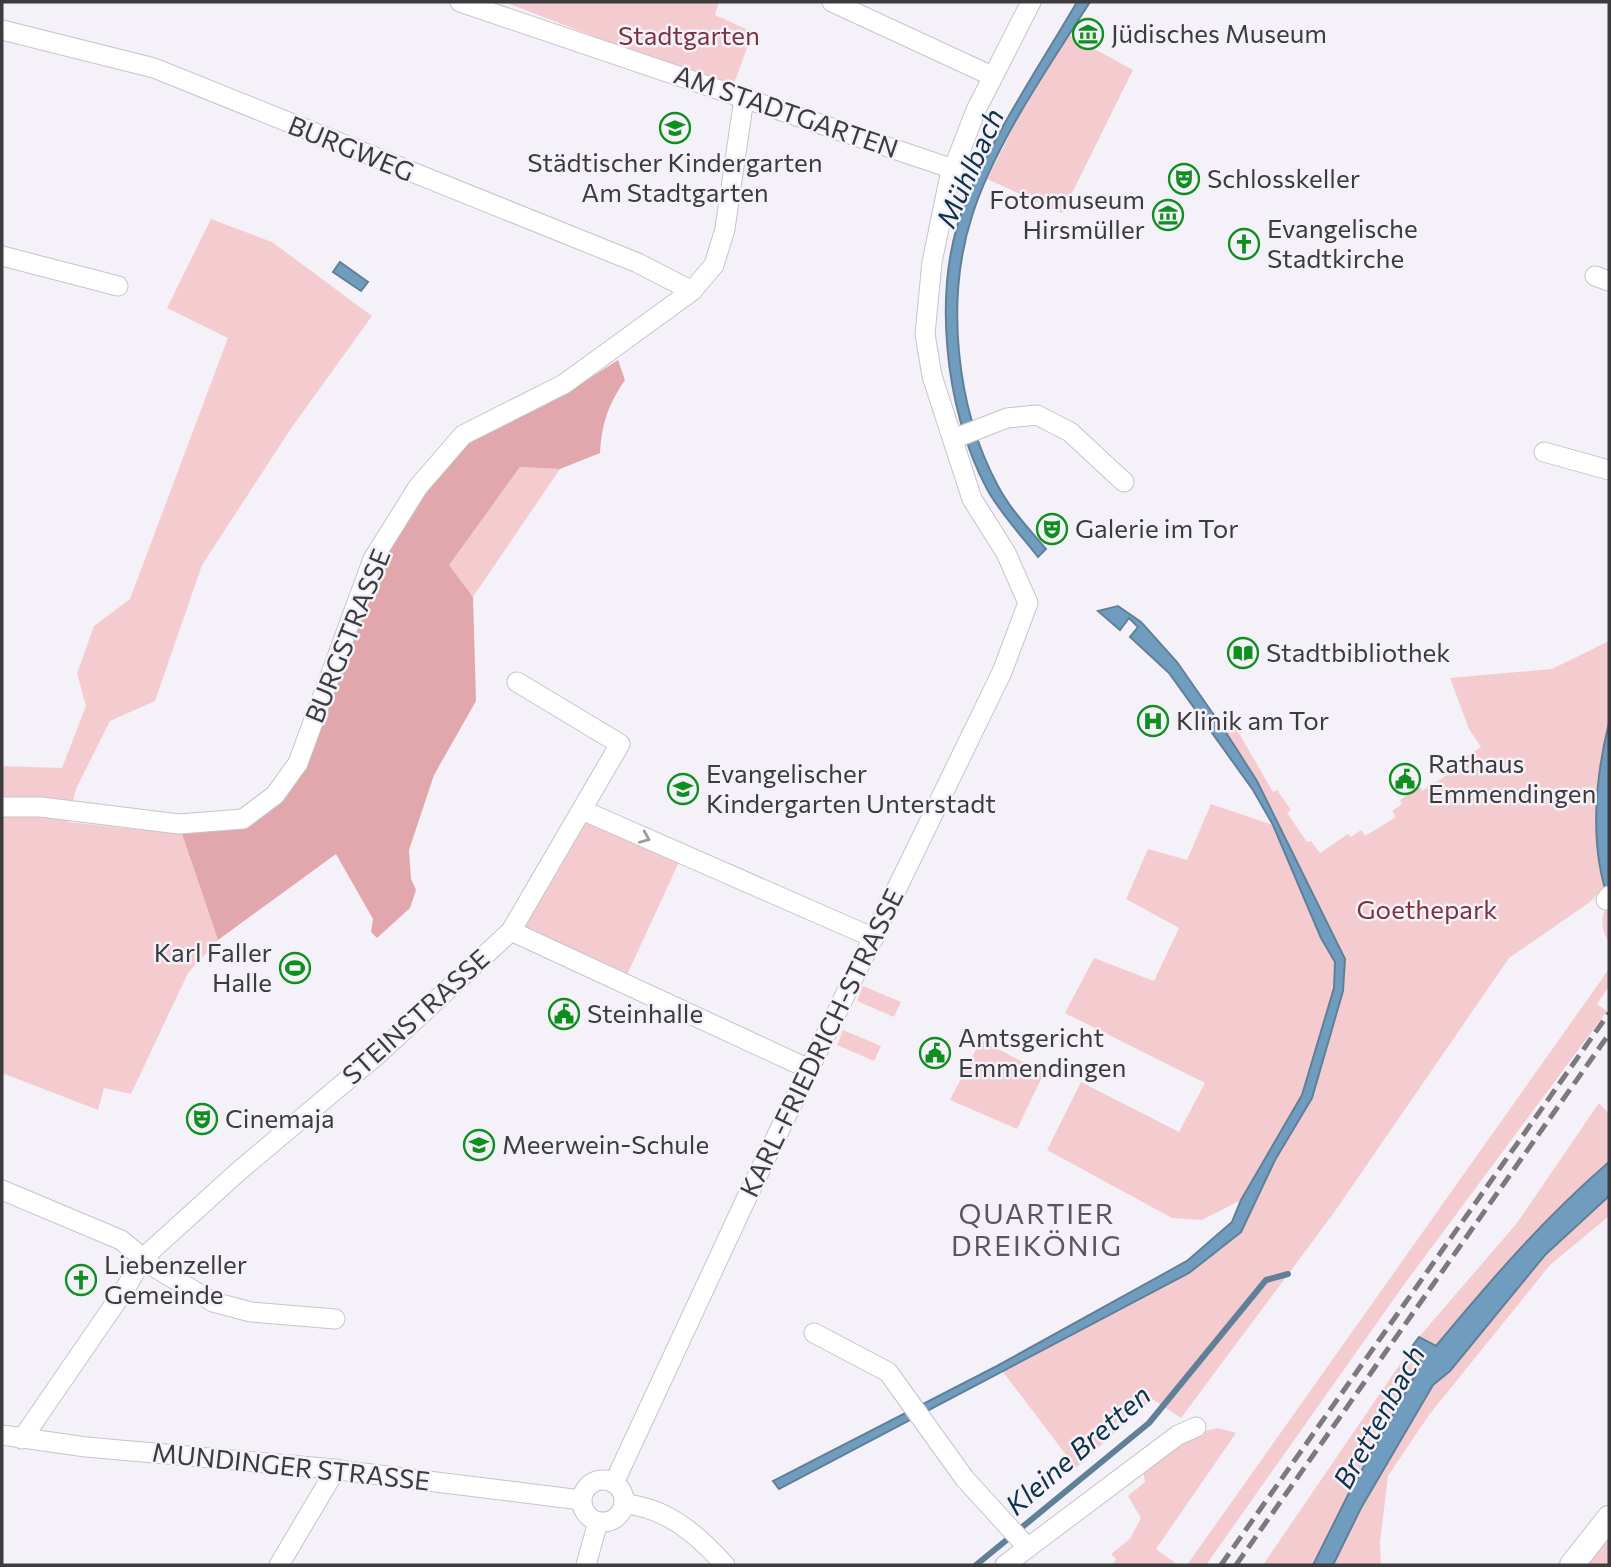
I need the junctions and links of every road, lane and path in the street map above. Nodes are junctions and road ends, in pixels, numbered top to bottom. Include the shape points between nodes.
1 (460, 2) edge
2 (832, 2) edge
3 (1031, 2) edge
4 (2, 30) edge
5 (992, 76) junction
6 (744, 98) junction
7 (953, 169) junction
8 (2, 256) edge
9 (118, 286) dead end
10 (692, 291) junction
11 (965, 435) junction
12 (1544, 452) dead end
13 (1609, 470) edge
14 (1124, 482) dead end
15 (517, 682) dead end
16 (2, 807) edge
17 (582, 810) junction
18 (510, 931) junction
19 (874, 938) junction
20 (809, 1069) junction
21 (2, 1190) edge
22 (143, 1258) junction
23 (335, 1319) dead end
24 (814, 1332) dead end
25 (1196, 1427) dead end
26 (2, 1435) edge
27 (22, 1439) junction
28 (336, 1469) junction
29 (614, 1483) junction
30 (581, 1500) junction
31 (624, 1504) junction
32 (1609, 1518) edge
33 (598, 1522) junction
34 (1028, 1548) junction
35 (721, 1561) edge
36 (279, 1565) edge
37 (586, 1565) edge
38 (1005, 1565) edge
39 (1572, 1565) edge

1 - 6 street, AM STADTGARTEN
2 - 5 street
3 - 5 street
4 - 10 street, BURGWEG via 154,68 638,262
5 - 7 street
6 - 7 street, AM STADTGARTEN
6 - 10 street, BURGSTRASSE via 725,229 714,265
7 - 11 street via 932,262 925,334 932,376
8 - 9 street
10 - 16 street, BURGSTRASSE via 564,384 463,435 418,487 373,559 298,763 275,795 250,814 179,824 41,807
11 - 14 street via 1007,418 1037,415 1070,432
11 - 19 street, KARL-FRIEDRICH-STRASSE via 972,499 1014,567 1028,603 1014,647
12 - 13 street
15 - 17 street via 620,744
17 - 18 street
17 -> 19 street
18 - 20 street, STEINSTRASSE
18 - 22 street, STEINSTRASSE via 377,1055
19 - 20 street, KARL-FRIEDRICH-STRASSE
20 - 29 street, KARL-FRIEDRICH-STRASSE
21 - 22 street via 121,1240
22 - 23 street via 213,1303
22 - 27 street, STEINSTRASSE
24 - 34 street via 888,1372 965,1479
25 - 34 street via 1158,1450
26 - 27 street, MUNDINGER STRASSE
27 - 28 street, MUNDINGER STRASSE
28 - 30 street, MUNDINGER STRASSE
28 - 36 street
29 - 30 street via 593,1482
29 - 31 street
30 - 33 street via 586,1514
31 - 33 street via 613,1520
31 - 35 street via 642,1506 689,1528
32 - 39 main road
33 - 37 street
34 - 38 street

